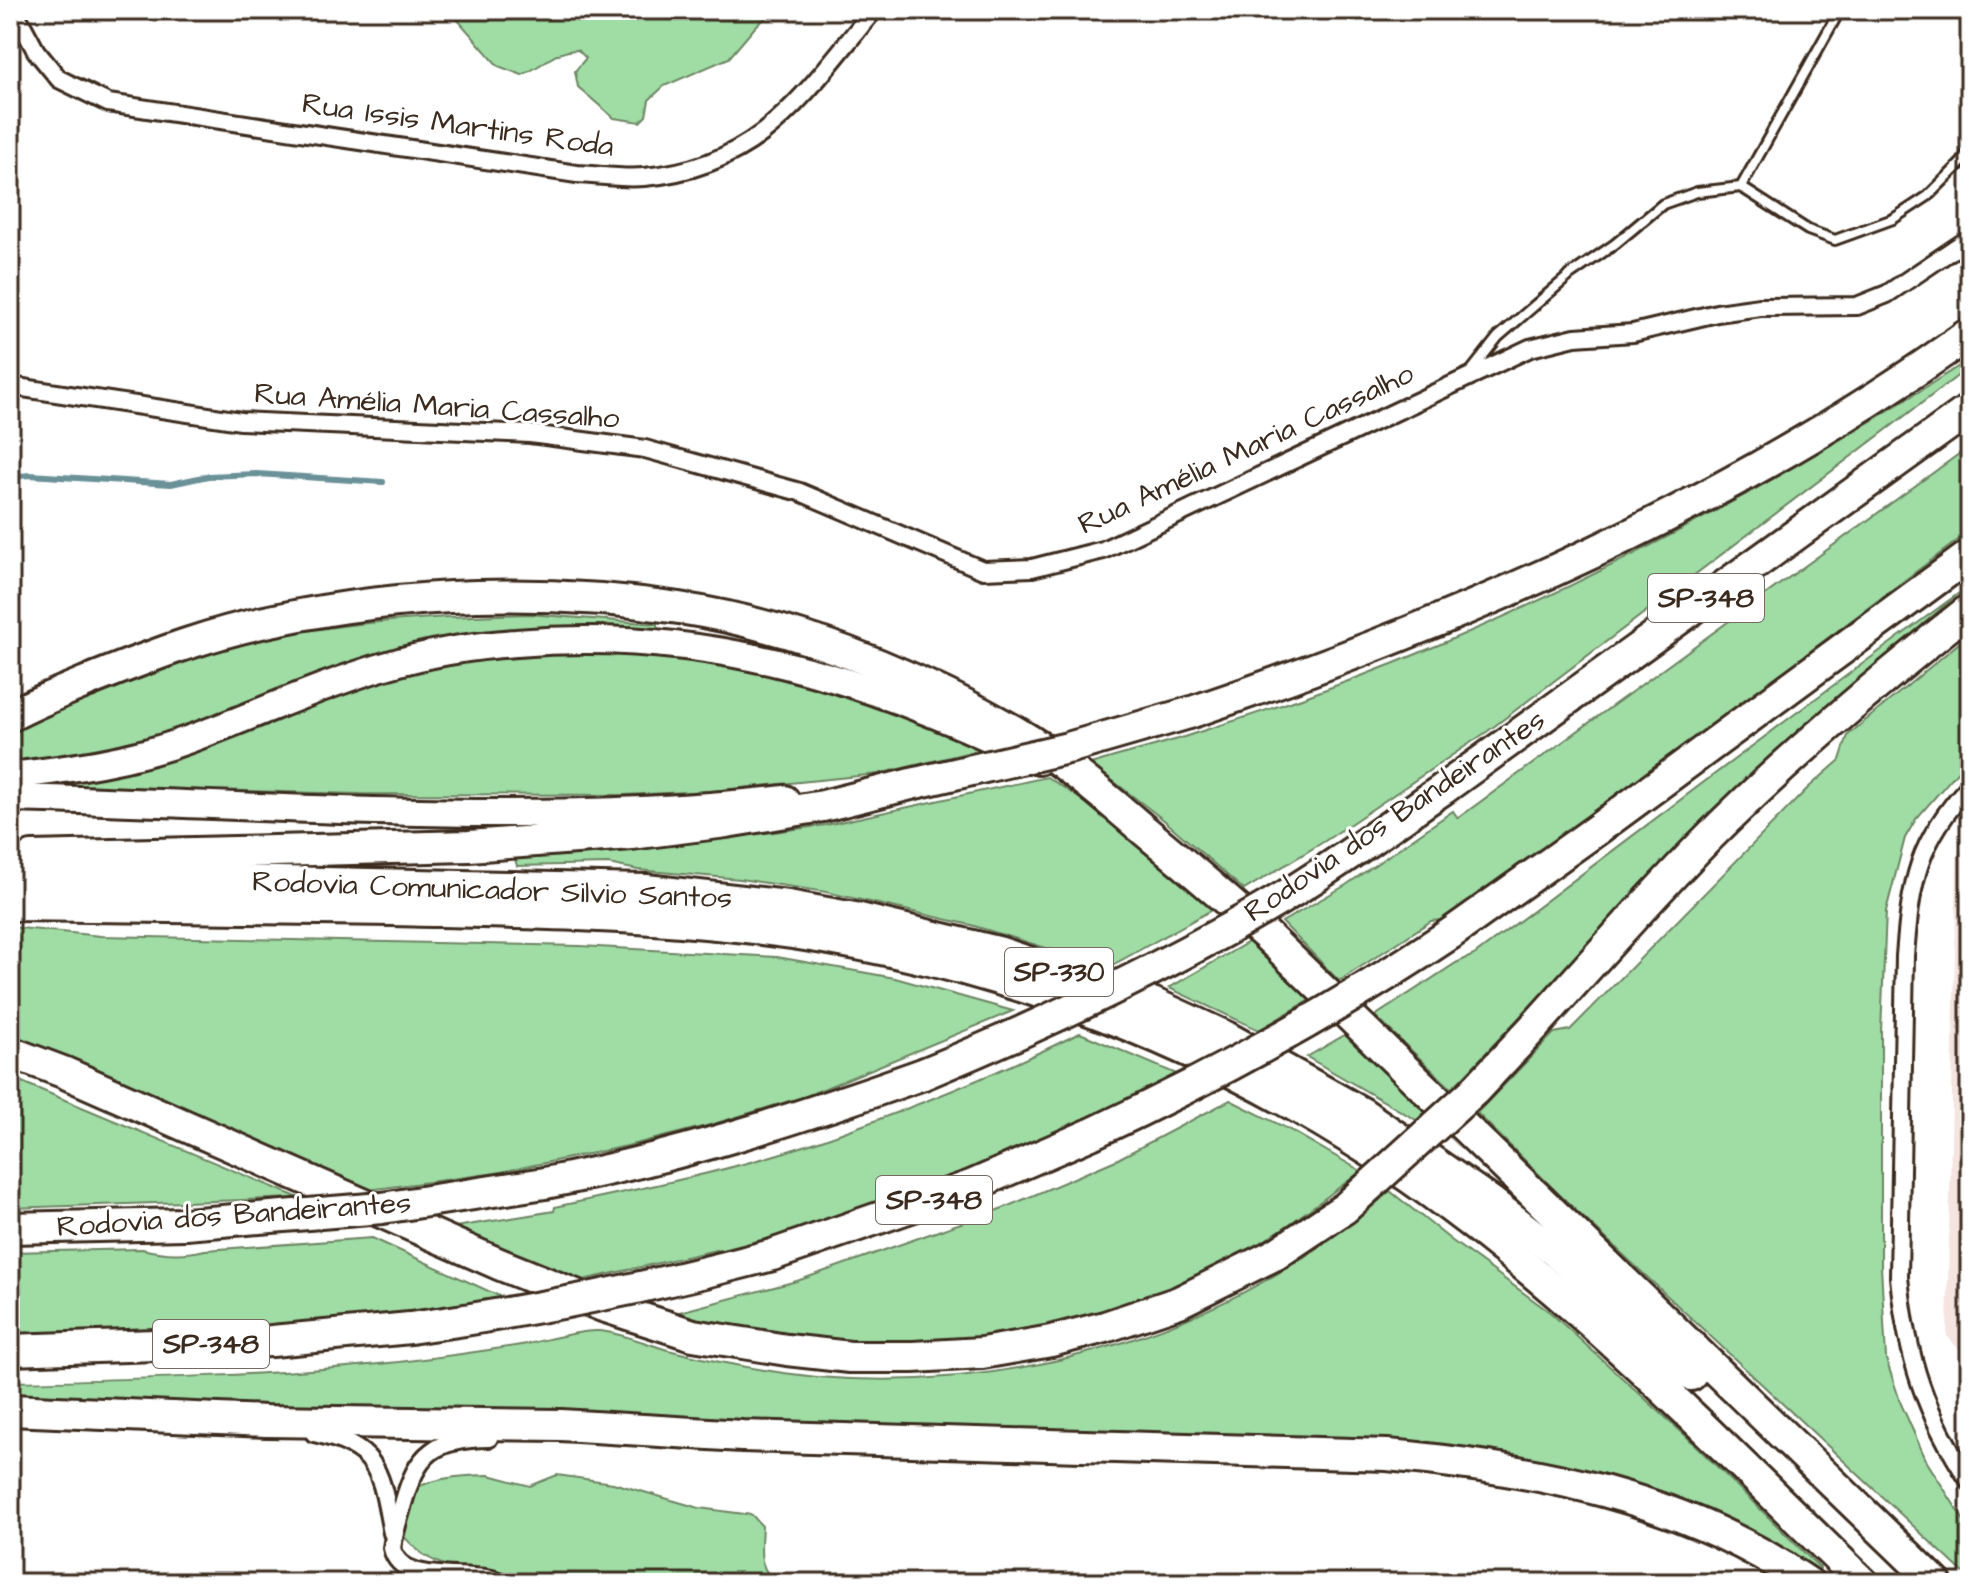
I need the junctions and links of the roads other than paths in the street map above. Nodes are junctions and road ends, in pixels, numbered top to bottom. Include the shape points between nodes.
1 (14, 10) edge
2 (874, 10) edge
3 (1840, 10) edge
4 (1970, 148) edge
5 (1741, 187) junction
6 (1970, 238) edge
7 (1970, 333) edge
8 (1465, 379) junction
9 (10, 386) edge
10 (1970, 409) edge
11 (1970, 555) edge
12 (1970, 609) edge
13 (10, 716) edge
14 (10, 776) edge
15 (908, 784) junction
16 (1970, 785) edge
17 (10, 798) edge
18 (1146, 831) junction
19 (10, 857) edge
20 (10, 876) edge
21 (10, 905) edge
22 (10, 1052) edge
23 (10, 1228) edge
24 (10, 1350) edge
25 (10, 1410) edge
26 (266, 1421) junction
27 (561, 1425) junction
28 (1970, 1482) edge
29 (394, 1539) junction
30 (504, 1583) edge
31 (1808, 1583) edge
32 (1863, 1583) edge
33 (1910, 1583) edge
34 (1936, 1583) edge

1 - 2 street, Rua Issis Martins Roda via 59,79 108,103 577,174 643,177 699,168 743,148 784,117
3 - 5 lane
4 - 5 lane via 1928,196 1893,219 1835,240 1808,230
5 - 8 lane via 1697,192 1663,204 1498,337
6 - 8 street, Rua Amélia Maria Cassalho via 1922,273 1857,306 1760,307 1633,333 1575,337 1530,348
7 - 15 highway, bridge via 1843,417 1660,518 1468,610 1189,713 1068,748
8 - 9 street, Rua Amélia Maria Cassalho via 1103,550 1032,568 983,570 800,492 645,449 530,434 241,421
10 - 23 highway, Rodovia dos Bandeirantes / SP-348, bridge via 1443,789 1279,900 1099,997 923,1074 693,1150 545,1183 382,1208 185,1224
11 - 24 highway, SP-348, bridge via 1595,831 1379,982 1185,1090 971,1186 772,1255 512,1314 258,1342
12 - 22 highway, bridge via 1864,694 1709,837 1474,1091 1345,1208 1276,1254 1179,1302 1051,1341 982,1353 850,1357 693,1335 499,1264
13 - 18 highway via 209,637 275,620 402,601 567,596 682,608 812,641 867,661 1015,732 1074,770
14 - 18 highway via 155,750 322,686 429,653 602,638 726,650 908,703 1048,766
15 - 17 highway via 710,807 515,812
15 - 19 highway via 823,806 631,834 469,846
16 - 28 street via 1924,846 1908,911 1899,1277 1903,1323 1921,1392
18 - 34 highway via 1265,934
20 - 33 highway, Rodovia Comunicador Silvio Santos / SP-330 via 577,887 719,897 923,933 1152,1003 1226,1037 1348,1105 1491,1202 1661,1347
21 - 32 highway, Rodovia Comunicador Silvio Santos / SP-330 via 490,912 758,928 935,963 1065,1001 1146,1031 1262,1087 1437,1198 1622,1353
25 - 26 highway
26 - 27 highway
26 - 29 street via 345,1441 368,1456 382,1482
27 - 29 street via 533,1435 456,1441 430,1452 414,1470
27 - 31 highway via 1454,1461 1517,1470 1636,1500 1693,1521
29 - 30 street via 394,1558 408,1570

